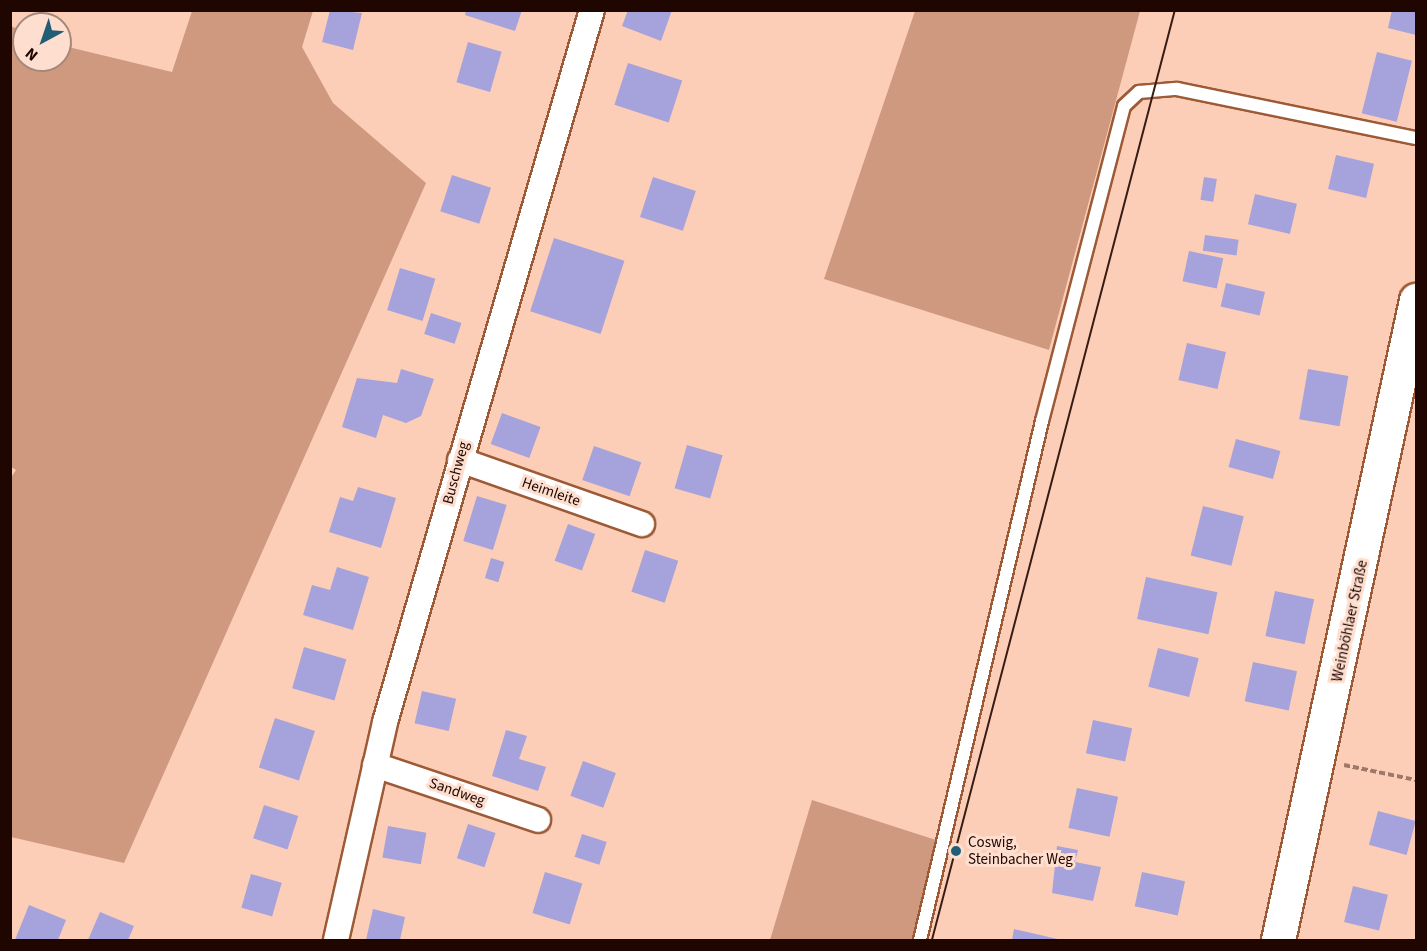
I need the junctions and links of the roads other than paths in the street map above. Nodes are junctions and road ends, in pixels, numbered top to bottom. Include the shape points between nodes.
1 (591, 10) edge
2 (1416, 138) edge
3 (1416, 300) edge
4 (460, 460) junction
5 (642, 524) dead end
6 (375, 765) junction
7 (538, 820) dead end
8 (336, 940) edge
9 (920, 940) edge
10 (1278, 940) edge

1 - 4 street, Buschweg
2 - 9 lane via 1177,89 1139,92 1124,106 1036,444
3 - 10 main road, Weinböhlaer Straße via 1320,762
4 - 5 street, Heimleite
4 - 6 street, Buschweg
6 - 7 street, Sandweg
6 - 8 street, Buschweg

